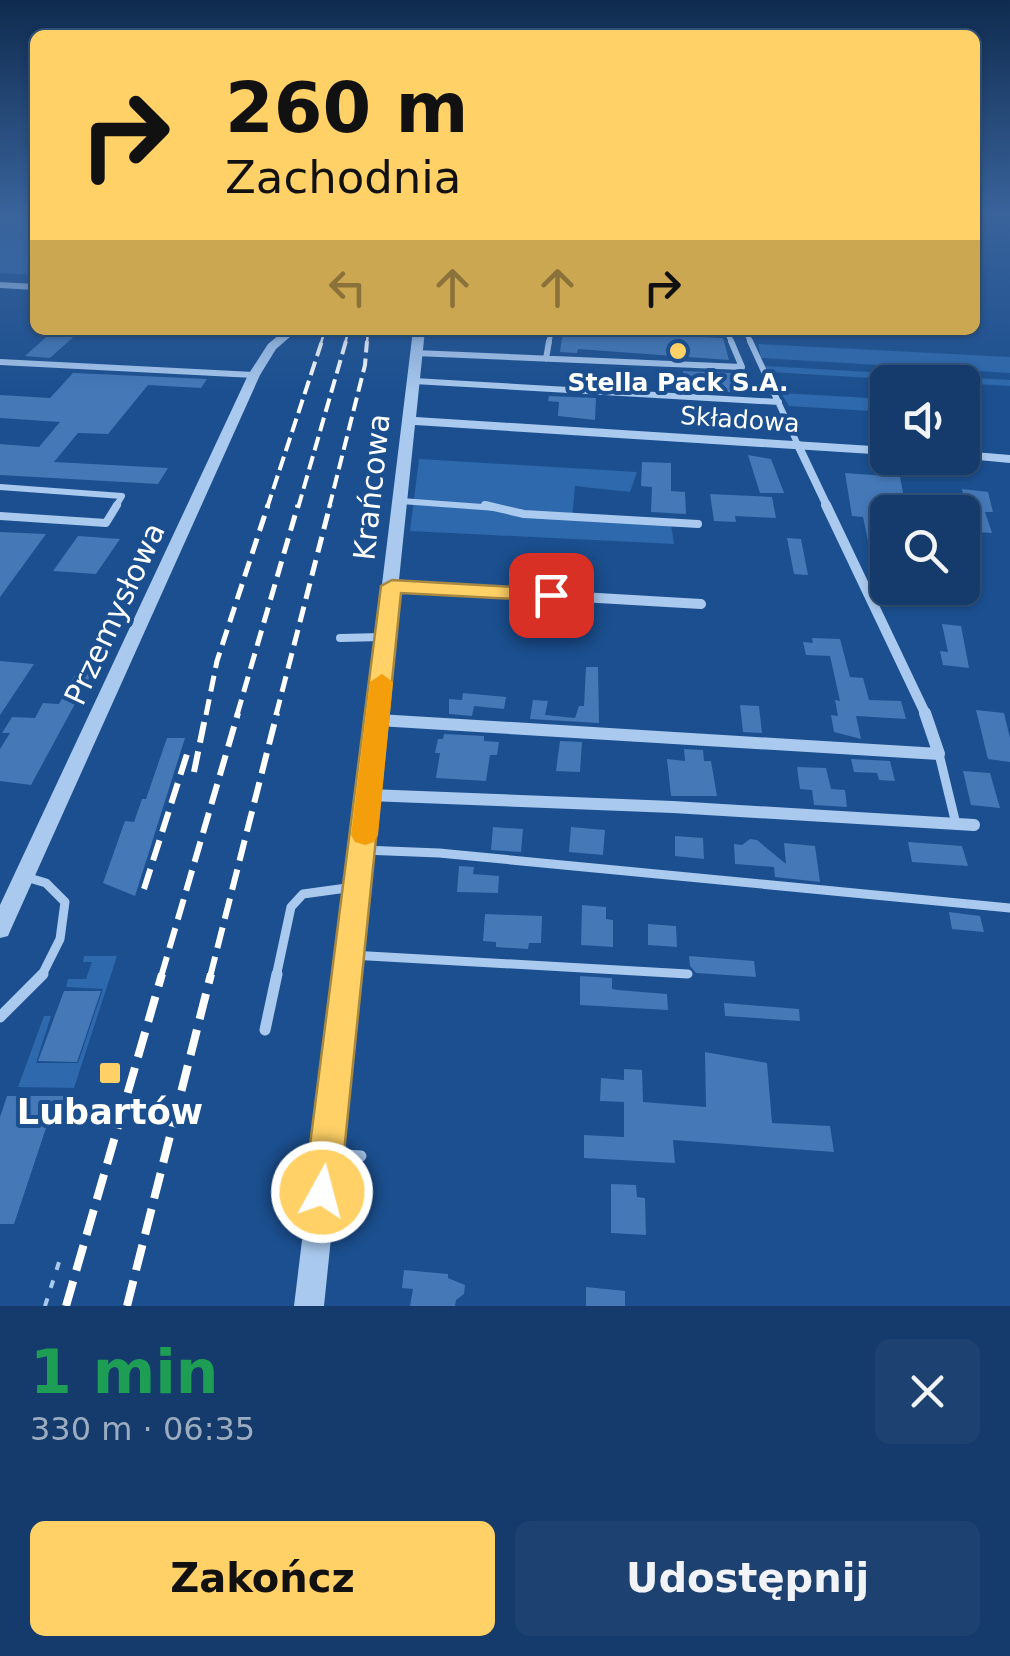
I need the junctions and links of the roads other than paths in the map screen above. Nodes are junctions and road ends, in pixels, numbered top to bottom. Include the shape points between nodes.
1 (0, 285) edge
2 (30, 287) edge
3 (286, 335) edge
4 (418, 335) edge
5 (550, 335) edge
6 (728, 335) edge
7 (747, 335) edge
8 (416, 353) junction
9 (546, 359) junction
10 (0, 362) edge
11 (254, 376) junction
12 (414, 381) junction
13 (779, 402) junction
14 (410, 421) junction
15 (798, 445) junction
16 (870, 449) edge
17 (980, 457) edge
18 (1010, 458) edge
19 (0, 488) edge
20 (401, 500) junction
21 (0, 516) edge
22 (698, 524) dead end
23 (392, 586) junction
24 (701, 604) dead end
25 (386, 637) junction
26 (340, 638) dead end
27 (378, 720) junction
28 (938, 754) junction
29 (369, 795) junction
30 (956, 824) junction
31 (974, 825) dead end
32 (363, 850) junction
33 (25, 876) junction
34 (359, 887) junction
35 (1010, 908) edge
36 (0, 929) edge
37 (350, 955) junction
38 (688, 974) dead end
39 (0, 1016) edge
40 (265, 1030) dead end
41 (327, 1154) junction
42 (361, 1156) dead end
43 (308, 1306) edge

1 - 2 street
3 - 11 street, Przemysłowa
4 - 8 street, Krańcowa
5 - 9 lane
6 - 9 lane, Składowa via 742,368
7 - 13 lane
8 - 9 lane, Składowa
8 - 12 street, Krańcowa
10 - 11 lane
11 - 33 street, Przemysłowa
12 - 13 lane
12 - 14 street, Krańcowa
13 - 15 lane
14 - 15 street, Składowa
14 - 20 street, Krańcowa
15 - 16 street, Składowa
15 - 28 street via 932,728
17 - 18 street
19 - 21 lane via 122,496 106,523
20 - 22 lane
20 - 23 street, Krańcowa
23 - 24 street
23 - 25 street, Krańcowa
25 - 26 lane
25 - 27 street, Krańcowa
27 - 28 street
27 - 29 street, Krańcowa
28 - 30 lane
29 - 30 street
29 - 32 street, Krańcowa
30 - 31 street
32 - 34 street, Krańcowa
32 - 35 lane
33 - 36 street, Przemysłowa
33 - 39 lane via 46,883 64,902 65,924 51,966
34 - 37 street, Krańcowa
34 - 40 lane via 322,888 303,894 292,908
37 - 38 lane
37 - 41 street, Krańcowa
41 - 42 lane
41 - 43 street, Krańcowa

